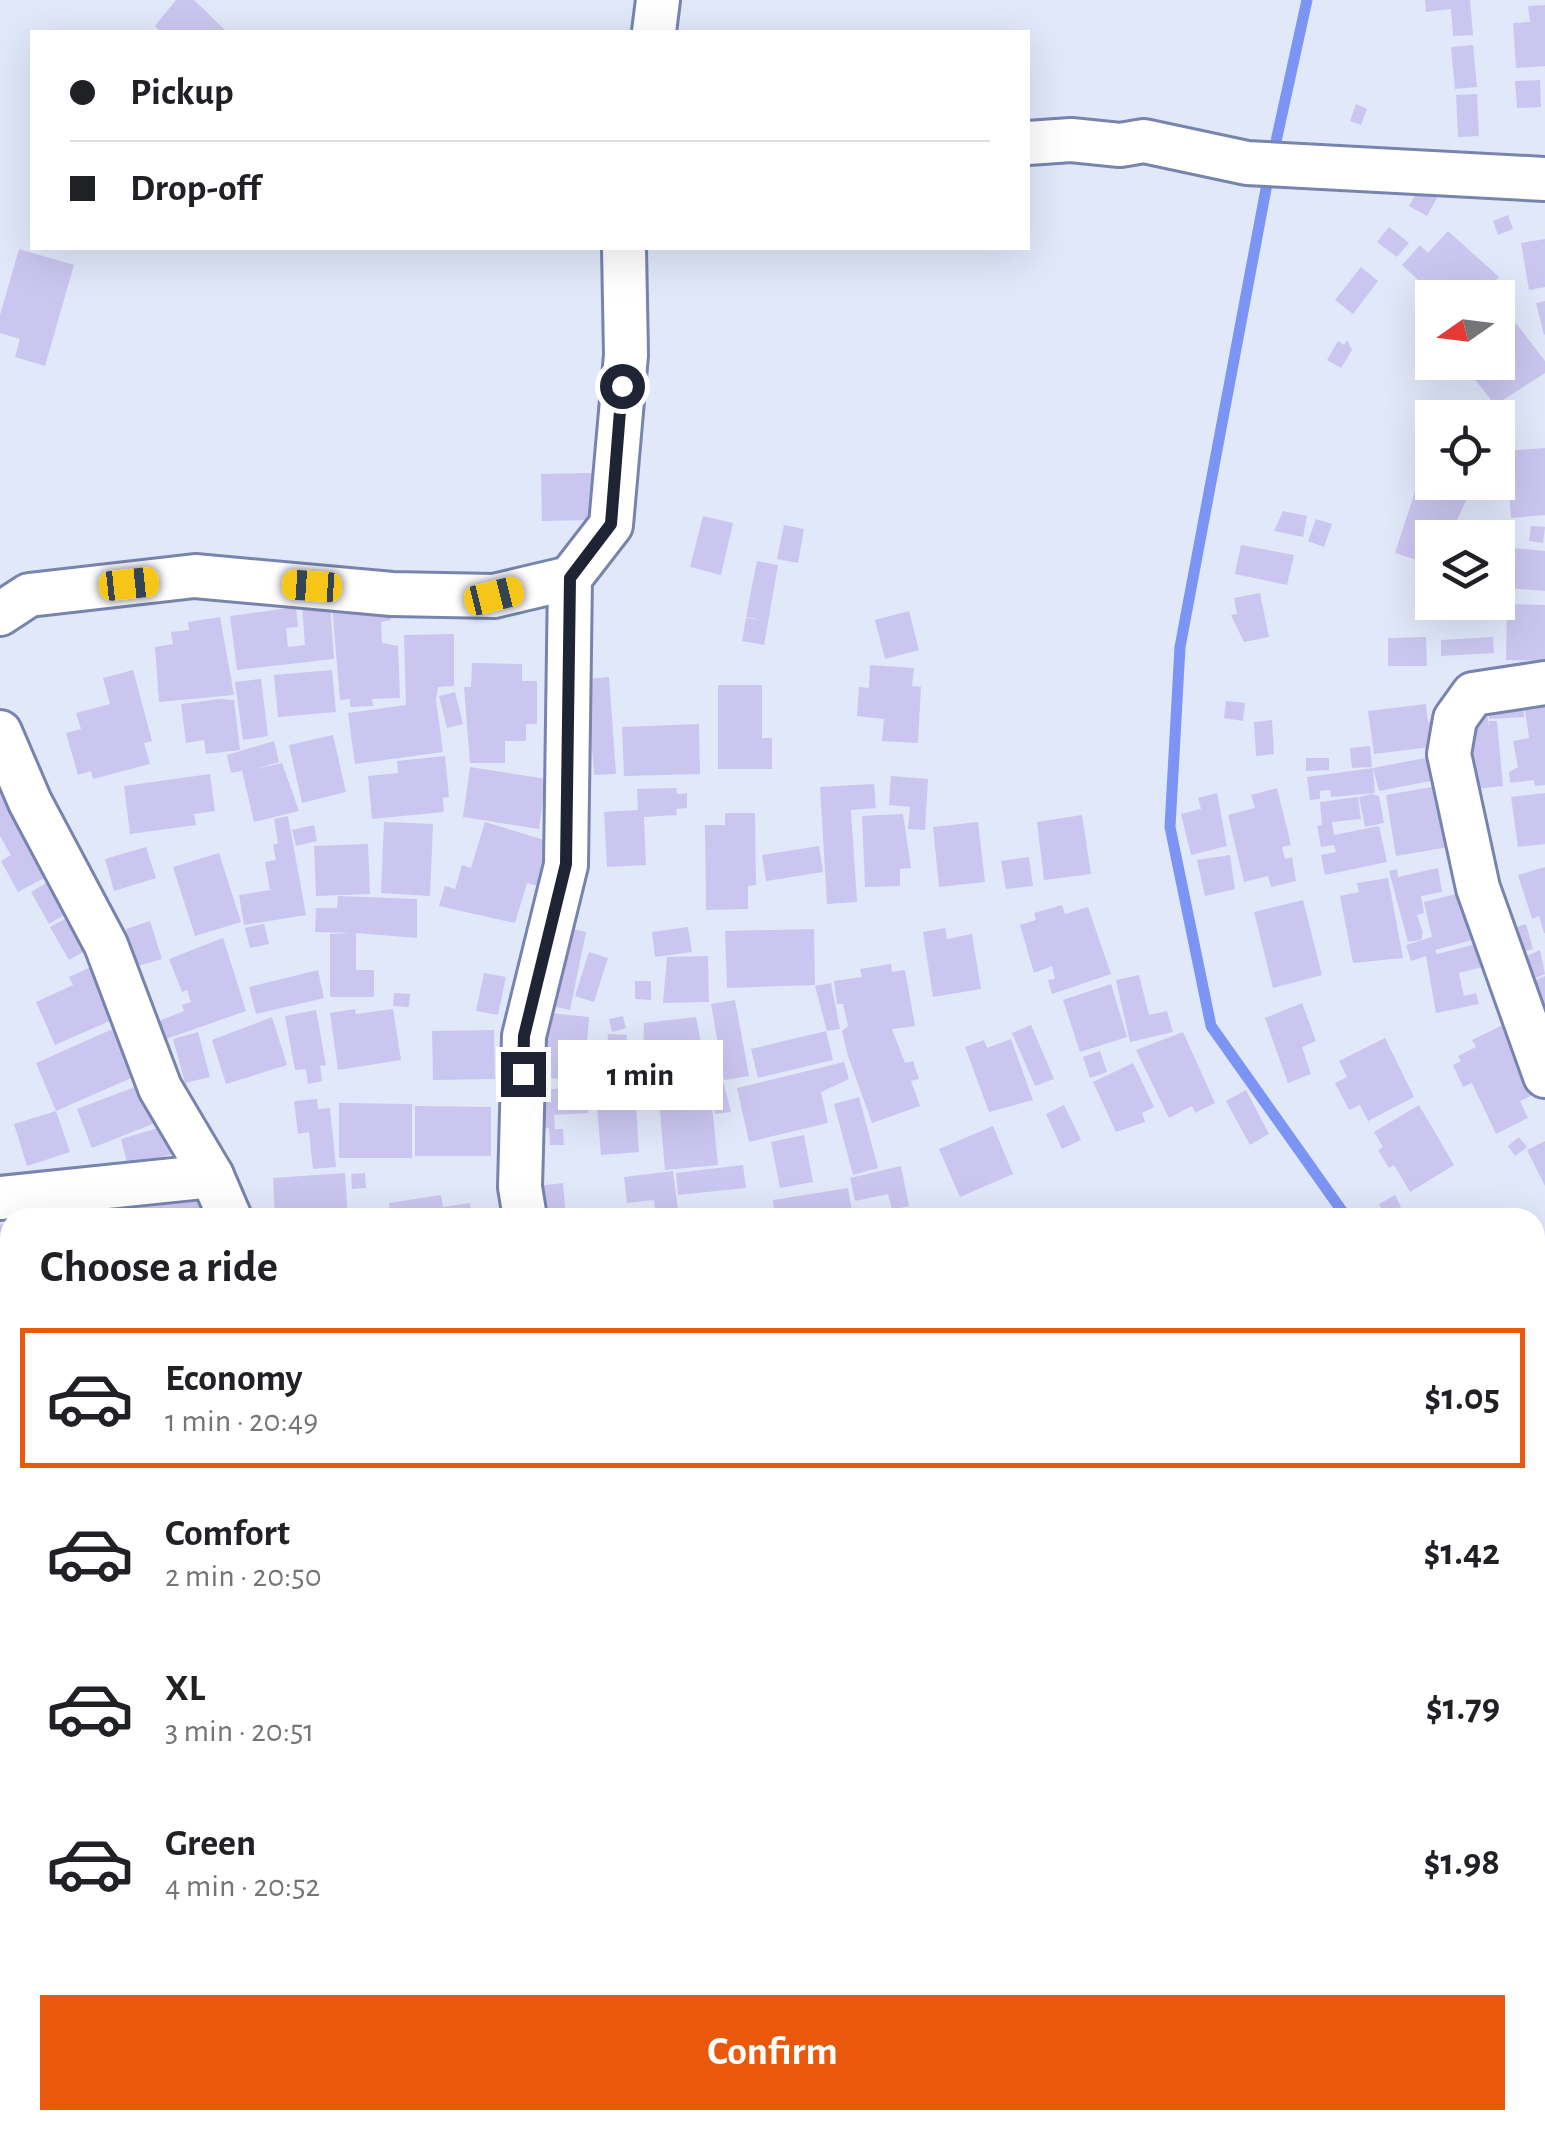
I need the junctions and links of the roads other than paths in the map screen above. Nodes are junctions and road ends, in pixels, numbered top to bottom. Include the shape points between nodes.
1 (658, 0) edge
2 (654, 30) edge
3 (1030, 143) edge
4 (1545, 179) edge
5 (624, 250) edge
6 (570, 578) junction
7 (0, 614) edge
8 (1545, 682) edge
9 (0, 732) edge
10 (1545, 1076) edge
11 (212, 1176) junction
12 (0, 1198) edge
13 (226, 1208) edge
14 (523, 1208) edge

1 - 2 street
3 - 4 street via 1144,141 1247,163
5 - 6 street via 626,355 611,524
6 - 7 street via 494,596 195,576 29,595
6 - 14 street via 566,864 524,1036
8 - 10 street via 1473,694 1455,719 1449,754 1478,888
9 - 11 street via 106,945 160,1088
11 - 12 street
11 - 13 street

